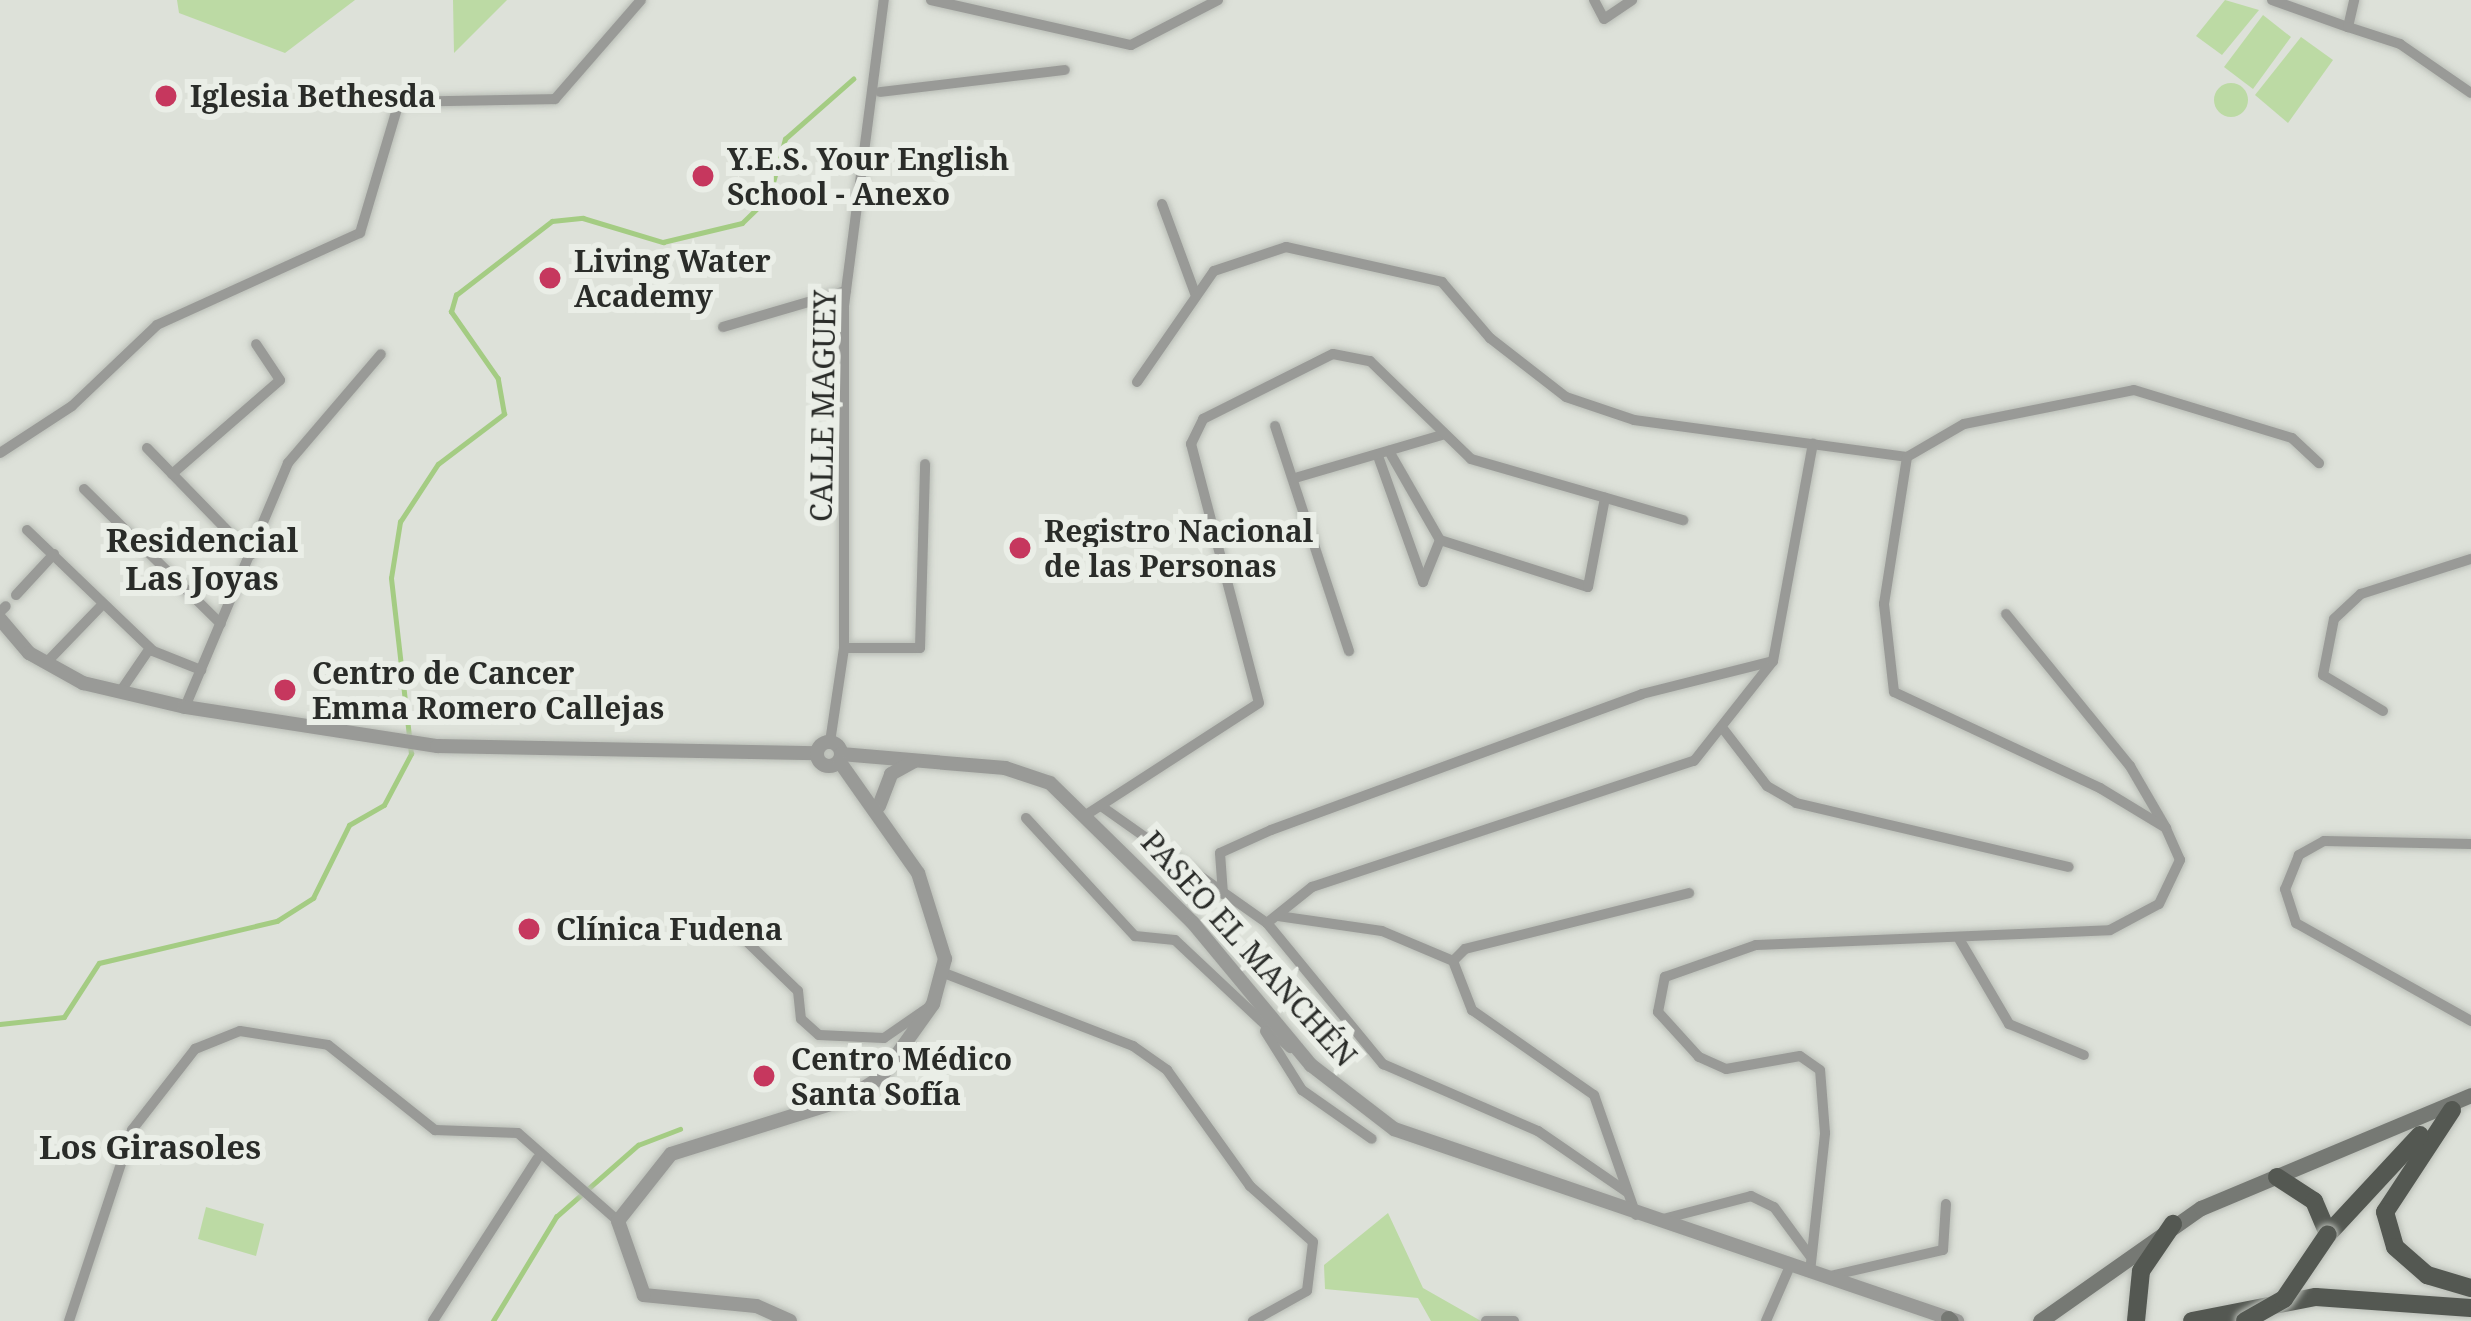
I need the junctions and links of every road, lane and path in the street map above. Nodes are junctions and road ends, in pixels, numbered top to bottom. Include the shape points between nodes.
1 (641, 0) edge
2 (884, 0) edge
3 (931, 0) edge
4 (1218, 0) edge
5 (1594, 0) edge
6 (1632, 0) edge
7 (2272, 0) edge
8 (2354, 0) edge
9 (2348, 27) junction
10 (1065, 70) dead end
11 (880, 92) junction
12 (2471, 93) edge
13 (1162, 204) dead end
14 (846, 291) junction
15 (1196, 297) junction
16 (723, 327) dead end
17 (256, 344) dead end
18 (380, 354) dead end
19 (1137, 382) dead end
20 (1275, 426) dead end
21 (1442, 435) junction
22 (1813, 445) junction
23 (147, 448) dead end
24 (0, 453) edge
25 (1384, 453) junction
26 (1907, 457) junction
27 (2319, 463) dead end
28 (925, 464) dead end
29 (172, 474) junction
30 (1294, 478) junction
31 (84, 489) dead end
32 (1605, 498) junction
33 (1683, 520) dead end
34 (27, 530) dead end
35 (1440, 540) junction
36 (53, 554) junction
37 (250, 555) junction
38 (2471, 559) edge
39 (16, 595) dead end
40 (103, 604) junction
41 (2, 612) edge
42 (2006, 614) dead end
43 (221, 624) junction
44 (150, 648) junction
45 (844, 648) junction
46 (1348, 651) dead end
47 (1773, 661) junction
48 (46, 663) junction
49 (201, 670) junction
50 (120, 692) junction
51 (185, 706) junction
52 (2383, 711) dead end
53 (1724, 730) junction
54 (837, 752) junction
55 (920, 759) junction
56 (879, 806) junction
57 (1095, 810) junction
58 (1026, 818) dead end
59 (2166, 828) junction
60 (2471, 844) edge
61 (2069, 868) dead end
62 (1689, 893) dead end
63 (1223, 894) junction
64 (1271, 919) junction
65 (740, 936) dead end
66 (1958, 937) junction
67 (1454, 961) junction
68 (944, 973) junction
69 (934, 1004) junction
70 (2471, 1021) edge
71 (1260, 1023) junction
72 (2084, 1055) dead end
73 (1311, 1065) junction
74 (2471, 1095) edge
75 (2452, 1110) junction
76 (1372, 1139) dead end
77 (537, 1159) junction
78 (2277, 1177) junction
79 (1627, 1192) junction
80 (1946, 1204) dead end
81 (1636, 1215) junction
82 (1654, 1220) junction
83 (618, 1221) junction
84 (2173, 1223) junction
85 (2328, 1234) junction
86 (1790, 1266) junction
87 (1810, 1266) junction
88 (1827, 1277) junction
89 (2471, 1288) edge
90 (2471, 1308) edge
91 (1488, 1319) edge
92 (1952, 1320) edge
93 (69, 1321) edge
94 (433, 1321) edge
95 (790, 1321) edge
96 (1253, 1321) edge
97 (1514, 1321) edge
98 (1766, 1321) edge
99 (2040, 1321) edge
100 (2136, 1321) edge
101 (2192, 1321) edge
102 (2245, 1321) edge

1 - 24 street via 555,100 399,102 360,233 157,325
2 - 11 street, CALLE MAGUEY
3 - 4 street via 1131,45
5 - 6 street via 1604,19
7 - 9 street
8 - 9 street
9 - 12 street via 2400,44
10 - 11 street
11 - 14 street, CALLE MAGUEY
13 - 15 street
14 - 16 street
14 - 45 street, CALLE MAGUEY
15 - 19 street
15 - 22 street via 1239,255 1286,248 1389,264 1442,282 1490,338 1590,409
17 - 29 street via 280,380
18 - 37 street via 288,463
20 - 30 street
21 - 25 street
21 - 32 street via 1500,471
21 - 57 street via 1347,352 1203,419 1192,475 1259,703
22 - 26 street
22 - 47 street
23 - 29 street
25 - 30 street
25 - 35 street
25 - 35 street via 1423,582
26 - 27 street via 1964,424 2134,390 2292,437
26 - 59 street via 1883,604 1894,692
28 - 45 street via 920,648
29 - 37 street
30 - 46 street
31 - 43 street
32 - 33 street
32 - 35 street via 1588,587
34 - 36 street
36 - 39 street
36 - 40 street
37 - 43 street
38 - 52 street via 2361,594 2334,620 2324,675
40 - 44 street
40 - 48 street
41 - 48 street
42 - 59 street via 2130,766
43 - 49 street
44 - 49 street
44 - 50 street
45 - 54 street, CALLE MAGUEY
47 - 53 street
47 - 63 street via 1662,687 1271,830 1220,853
48 - 50 street
49 - 51 street
50 - 51 street
51 - 54 street via 420,743 817,753 825,765
53 - 61 street via 1767,787 1796,802
53 - 64 street via 1673,771 1312,886
54 - 55 street, PASEO EL MANCHÉN
54 - 56 street
55 - 56 street via 891,774
55 - 57 street, PASEO EL MANCHÉN via 1005,768
56 - 68 street via 919,873
57 - 63 street
57 - 73 street, PASEO EL MANCHÉN
58 - 71 street via 1135,936 1174,940
59 - 66 street via 2180,860 2142,920 2046,940
60 - 70 street via 2324,841 2299,855 2285,889 2296,923
62 - 67 street
63 - 64 street
64 - 67 street via 1382,931
64 - 79 street via 1383,1064 1538,1131
65 - 69 street via 798,991 801,1019 819,1035 884,1038
66 - 72 street via 2009,1024
66 - 87 street via 1756,945 1684,964 1657,992 1672,1039 1726,1070 1800,1056 1820,1070
67 - 79 street via 1472,1010 1594,1095
68 - 69 street
68 - 96 street via 1133,1046 1167,1070 1237,1170 1313,1242 1307,1291
69 - 83 street via 881,1077 847,1099 716,1131 671,1154
71 - 73 street
71 - 76 street via 1302,1090
73 - 81 street, PASEO EL MANCHÉN via 1394,1129
74 - 75 main road
75 - 78 main road
75 - 85 highway via 2390,1158
75 - 89 highway via 2394,1184 2385,1212 2395,1247 2427,1275
77 - 83 street
77 - 93 street via 501,1126 427,1127 312,1037 221,1036 195,1049 132,1130
77 - 94 street
78 - 84 main road
78 - 85 highway via 2314,1201
79 - 81 street
80 - 88 street via 1943,1250
81 - 82 street, PASEO EL MANCHÉN
82 - 86 street, PASEO EL MANCHÉN
82 - 87 street via 1750,1196 1774,1207
83 - 95 street via 644,1295 756,1306
84 - 99 main road
84 - 100 highway via 2140,1271
85 - 102 highway, bridge via 2284,1299
86 - 87 street, PASEO EL MANCHÉN
86 - 98 street
87 - 88 street, PASEO EL MANCHÉN
88 - 92 street, PASEO EL MANCHÉN
90 - 101 highway via 2316,1298
91 - 97 street

